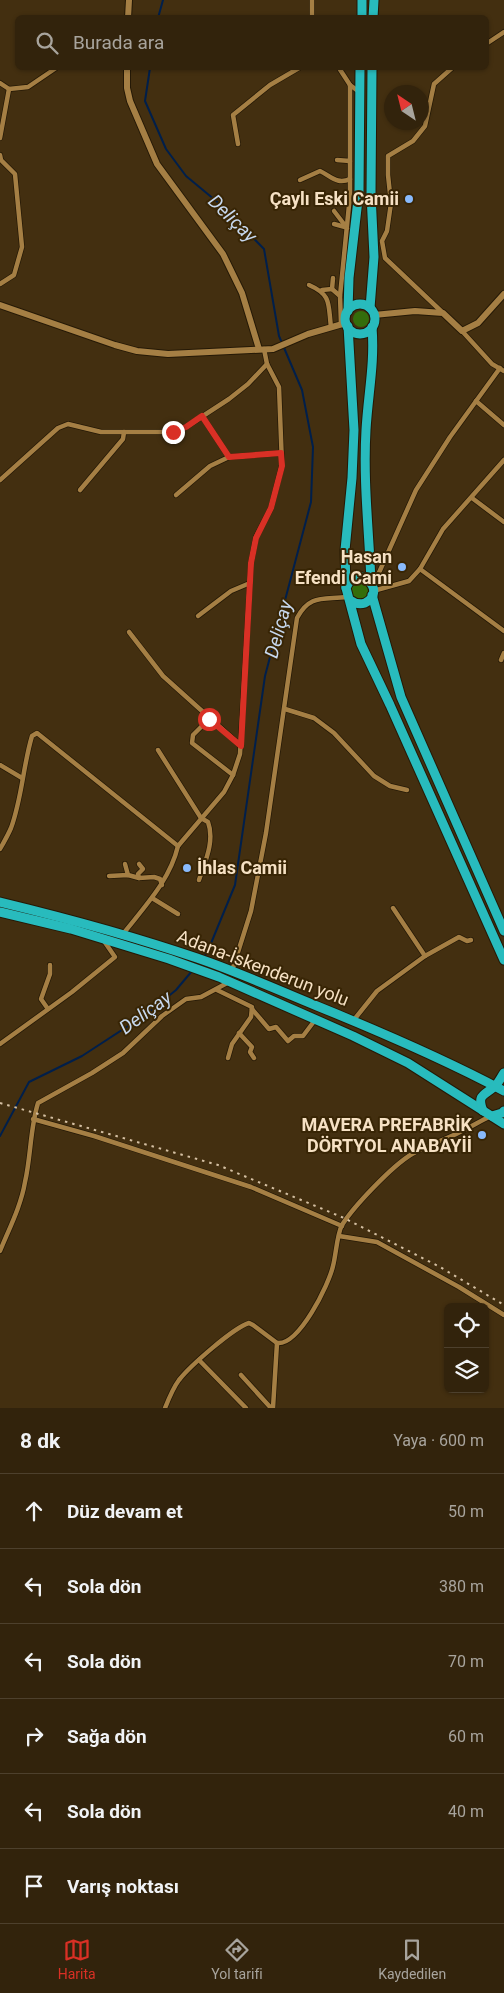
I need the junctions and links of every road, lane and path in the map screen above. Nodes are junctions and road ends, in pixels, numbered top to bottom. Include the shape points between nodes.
1 (129, 0) edge
2 (312, 0) edge
3 (362, 0) edge
4 (374, 0) edge
5 (128, 15) edge
6 (312, 15) edge
7 (362, 15) edge
8 (373, 15) edge
9 (504, 32) edge
10 (489, 42) edge
11 (53, 70) edge
12 (127, 70) edge
13 (296, 70) edge
14 (340, 70) edge
15 (360, 70) edge
16 (372, 70) edge
17 (450, 70) edge
18 (0, 83) edge
19 (350, 85) junction
20 (9, 89) junction
21 (359, 92) junction
22 (0, 138) edge
23 (238, 144) dead end
24 (0, 155) edge
25 (337, 160) dead end
26 (350, 161) junction
27 (350, 179) junction
28 (300, 180) dead end
29 (334, 211) dead end
30 (334, 224) dead end
31 (346, 228) junction
32 (333, 278) dead end
33 (0, 284) edge
34 (309, 285) dead end
35 (332, 289) junction
36 (322, 290) junction
37 (504, 294) edge
38 (340, 296) junction
39 (0, 305) edge
40 (348, 311) junction
41 (372, 311) junction
42 (443, 313) junction
43 (345, 324) junction
44 (331, 327) junction
45 (372, 327) junction
46 (462, 331) junction
47 (262, 349) junction
48 (268, 364) junction
49 (502, 370) edge
50 (476, 401) junction
51 (202, 416) junction
52 (504, 425) edge
53 (124, 432) junction
54 (281, 453) junction
55 (229, 457) junction
56 (504, 460) edge
57 (0, 480) edge
58 (80, 490) dead end
59 (176, 495) dead end
60 (472, 498) junction
61 (504, 522) edge
62 (420, 569) junction
63 (250, 583) junction
64 (372, 589) junction
65 (348, 595) junction
66 (198, 616) dead end
67 (504, 631) edge
68 (129, 632) dead end
69 (504, 652) edge
70 (501, 660) dead end
71 (285, 709) junction
72 (209, 719) junction
73 (241, 746) junction
74 (158, 750) dead end
75 (0, 765) edge
76 (233, 775) junction
77 (22, 778) junction
78 (407, 790) dead end
79 (201, 818) junction
80 (178, 846) junction
81 (0, 849) edge
82 (125, 864) dead end
83 (139, 864) dead end
84 (128, 875) junction
85 (109, 876) dead end
86 (139, 878) junction
87 (199, 880) dead end
88 (162, 885) junction
89 (152, 898) junction
90 (0, 902) edge
91 (393, 908) dead end
92 (0, 912) edge
93 (178, 914) dead end
94 (504, 931) edge
95 (122, 935) junction
96 (103, 940) junction
97 (471, 940) dead end
98 (424, 956) junction
99 (504, 960) edge
100 (50, 966) dead end
101 (232, 971) junction
102 (229, 982) junction
103 (217, 990) junction
104 (252, 1007) junction
105 (48, 1009) junction
106 (315, 1020) junction
107 (354, 1021) junction
108 (239, 1033) junction
109 (0, 1044) edge
110 (228, 1058) dead end
111 (254, 1058) dead end
112 (504, 1073) edge
113 (494, 1087) junction
114 (504, 1091) edge
115 (483, 1111) junction
116 (504, 1111) edge
117 (492, 1116) junction
118 (33, 1119) junction
119 (504, 1124) edge
120 (342, 1226) junction
121 (340, 1236) junction
122 (0, 1251) edge
123 (504, 1315) edge
124 (277, 1343) junction
125 (199, 1360) junction
126 (241, 1375) dead end
127 (165, 1408) edge
128 (246, 1408) edge
129 (272, 1408) edge

1 - 5 street
2 - 6 street
3 - 7 highway
4 - 8 highway
9 - 10 street
11 - 20 street via 28,87
12 - 47 street via 130,101 157,164 223,254 242,293
13 - 23 street via 270,85 233,115
14 - 19 street
15 - 21 highway
16 - 41 highway
17 - 42 street via 434,84 425,126 413,141 388,156 391,203 387,231 382,241 385,258
18 - 20 street
19 - 21 street
19 - 26 street
20 - 22 street
21 - 40 highway via 359,191
24 - 33 street via 15,174 22,248 14,275
25 - 26 street
26 - 27 street
27 - 28 street via 337,182 320,172
27 - 31 street
29 - 31 street
30 - 31 street
31 - 38 street
32 - 35 street
34 - 36 street
35 - 36 street
35 - 38 street
36 - 44 street via 329,300
37 - 46 street via 478,322
38 - 43 street
39 - 47 street via 137,351 168,354
40 - 41 highway via 358,304
40 - 43 highway
41 - 42 street
41 - 45 highway
42 - 46 street
43 - 44 street
43 - 45 highway via 354,332 362,333
43 - 65 highway via 354,430 345,550
44 - 47 street via 273,349
45 - 64 highway via 373,373 366,429 365,482
46 - 49 street via 492,364
47 - 48 street
48 - 51 street via 248,384
48 - 54 street via 279,388
49 - 50 street
50 - 52 street
50 - 64 street via 416,490
51 - 53 street via 173,432
51 - 55 street
53 - 57 street via 100,432 68,424 58,428
53 - 58 street via 122,439
54 - 55 street
54 - 63 street via 282,466 271,508 256,538
55 - 59 street via 210,466
56 - 60 street
60 - 61 street
60 - 62 street via 443,529
62 - 64 street via 409,581
62 - 67 street
63 - 66 street via 231,591
63 - 73 street
64 - 65 highway via 362,604 353,603
64 - 65 highway via 363,577 354,578 350,580
64 - 94 highway via 401,697
65 - 71 street via 314,600 303,607 298,618
65 - 99 highway via 361,644
68 - 72 street via 163,676
69 - 70 street
71 - 78 street via 314,718 374,776 390,786
71 - 101 street via 251,911
72 - 73 street
72 - 76 street via 193,735 192,743
73 - 76 street
74 - 79 street
75 - 77 street
76 - 79 street via 224,792
77 - 80 street via 32,736 37,734
77 - 81 street via 10,828
79 - 80 street
79 - 87 street via 208,822 212,832
80 - 88 street
82 - 84 street
83 - 86 street via 143,869 138,874
84 - 85 street
84 - 86 street
86 - 88 street via 154,877 160,879
88 - 89 street
89 - 93 street
89 - 95 street
90 - 95 highway, Adana-İskenderun yolu
91 - 98 street
92 - 96 highway, Adana-İskenderun yolu
95 - 101 highway, Adana-İskenderun yolu
96 - 102 highway, Adana-İskenderun yolu
96 - 105 street via 115,957
97 - 98 street via 460,937
98 - 107 street via 377,991
100 - 105 street via 41,999
101 - 107 highway, Adana-İskenderun yolu
102 - 103 street
102 - 106 highway, Adana-İskenderun yolu
103 - 104 street
103 - 118 street via 174,1006 123,1053 38,1103
104 - 106 street via 268,1029 276,1027 288,1041 294,1036 303,1036
104 - 108 street via 251,1017
105 - 109 street
106 - 115 highway, Adana-İskenderun yolu via 408,1063
107 - 113 highway, Adana-İskenderun yolu via 428,1053
108 - 110 street
108 - 111 street via 252,1047 250,1052
112 - 113 highway
113 - 114 highway, Adana-İskenderun yolu
113 - 115 highway via 481,1098
115 - 117 highway, Adana-İskenderun yolu
116 - 117 highway
117 - 119 highway, Adana-İskenderun yolu
117 - 120 street via 411,1154 360,1202
118 - 120 street via 251,1187
118 - 122 street via 26,1182
120 - 121 street
121 - 123 street via 377,1242
121 - 124 street via 329,1282 321,1297 299,1329 287,1341
124 - 125 street via 249,1323
124 - 129 street
125 - 127 street via 180,1379
125 - 128 street
126 - 129 street

